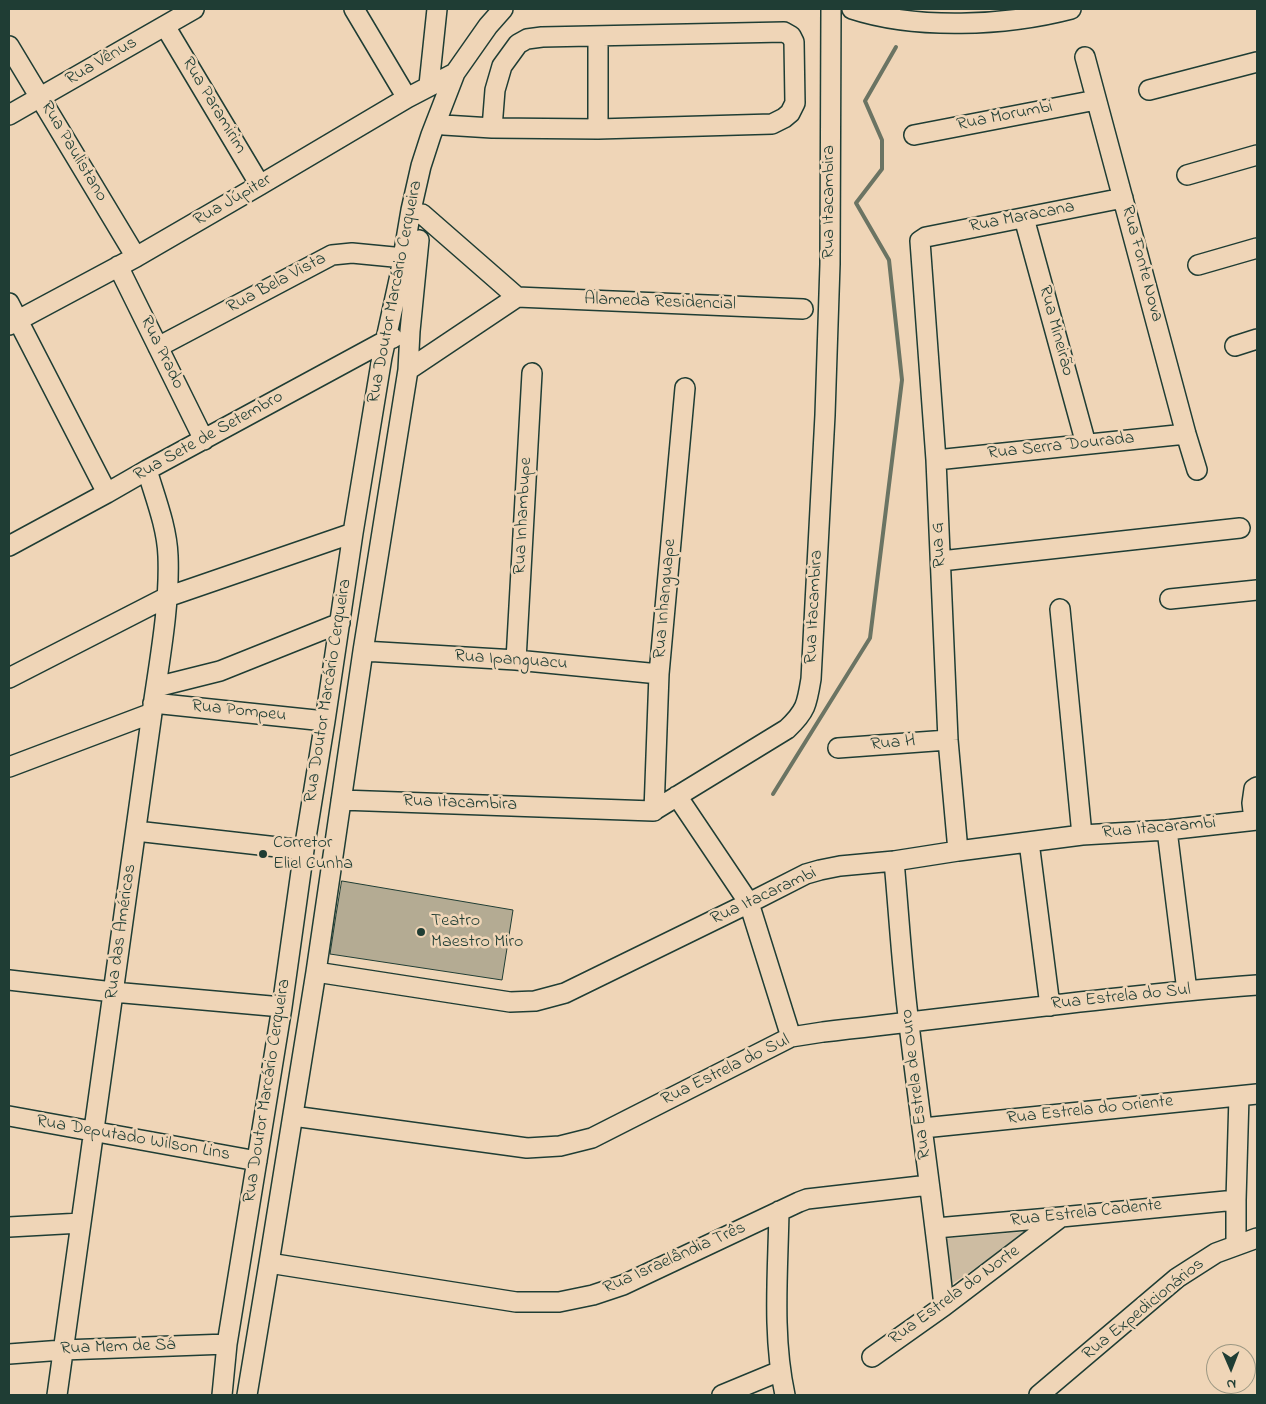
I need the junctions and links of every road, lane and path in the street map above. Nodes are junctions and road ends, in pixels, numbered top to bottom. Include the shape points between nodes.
1 (194, 9) edge
2 (354, 9) edge
3 (437, 9) edge
4 (503, 9) edge
5 (518, 9) edge
6 (831, 9) edge
7 (852, 9) edge
8 (1071, 9) edge
9 (172, 18) edge
10 (598, 36) junction
11 (9, 46) edge
12 (1085, 57) dead end
13 (1257, 62) edge
14 (455, 73) junction
15 (429, 85) junction
16 (1149, 90) dead end
17 (40, 97) junction
18 (407, 98) junction
19 (1096, 100) junction
20 (9, 115) edge
21 (444, 125) junction
22 (492, 128) junction
23 (598, 129) junction
24 (914, 135) dead end
25 (1257, 156) edge
26 (1187, 175) dead end
27 (260, 185) junction
28 (1123, 198) junction
29 (422, 214) junction
30 (1024, 218) junction
31 (921, 239) joint
32 (1257, 248) edge
33 (136, 257) junction
34 (404, 258) junction
35 (1198, 265) dead end
36 (118, 266) junction
37 (517, 297) junction
38 (9, 303) edge
39 (804, 309) dead end
40 (13, 322) edge
41 (410, 331) junction
42 (1257, 339) edge
43 (385, 341) junction
44 (1235, 346) dead end
45 (158, 347) junction
46 (408, 370) junction
47 (532, 373) dead end
48 (685, 388) dead end
49 (1186, 434) junction
50 (204, 440) junction
51 (1086, 444) junction
52 (936, 460) junction
53 (147, 470) junction
54 (1197, 470) dead end
55 (107, 493) junction
56 (1240, 528) dead end
57 (353, 533) junction
58 (9, 546) edge
59 (941, 561) junction
60 (1257, 590) edge
61 (167, 597) junction
62 (1170, 599) dead end
63 (1060, 608) dead end
64 (340, 623) junction
65 (363, 651) junction
66 (516, 660) junction
67 (659, 674) junction
68 (9, 678) edge
69 (154, 701) junction
70 (326, 721) junction
71 (948, 740) junction
72 (838, 748) dead end
73 (9, 767) edge
74 (1257, 787) edge
75 (678, 796) junction
76 (341, 800) junction
77 (654, 811) junction
78 (1256, 820) edge
79 (308, 826) junction
80 (1167, 830) junction
81 (136, 831) junction
82 (336, 834) junction
83 (1082, 835) junction
84 (1028, 842) junction
85 (958, 850) junction
86 (303, 859) junction
87 (894, 861) junction
88 (330, 872) junction
89 (749, 903) junction
90 (316, 972) junction
91 (9, 980) edge
92 (1257, 985) edge
93 (1187, 990) junction
94 (113, 992) junction
95 (282, 1006) junction
96 (1050, 1006) junction
97 (908, 1022) junction
98 (791, 1037) junction
99 (1248, 1095) edge
100 (9, 1116) edge
101 (293, 1116) junction
102 (923, 1128) junction
103 (94, 1132) junction
104 (257, 1161) junction
105 (929, 1185) junction
106 (1236, 1200) junction
107 (779, 1211) junction
108 (1061, 1217) junction
109 (80, 1223) junction
110 (9, 1227) edge
111 (936, 1228) junction
112 (1257, 1238) edge
113 (1236, 1245) junction
114 (269, 1262) junction
115 (944, 1306) junction
116 (227, 1344) junction
117 (63, 1350) junction
118 (9, 1354) edge
119 (872, 1357) dead end
120 (780, 1371) junction
121 (57, 1395) edge
122 (222, 1395) edge
123 (247, 1395) edge
124 (722, 1395) edge
125 (785, 1395) edge
126 (1039, 1395) edge

1 - 9 street, Rua Vênus
2 - 18 street
3 - 15 street
4 - 14 street, Rua Doutor Marcário Cerqueira
5 - 21 street, Rua Doutor Marcário Cerqueira via 496,32 466,77
6 - 75 street, Rua Itacambira via 830,264 812,679 807,703 787,729
7 - 8 street via 888,18 968,23 1045,16
9 - 17 street, Rua Vênus
9 - 27 street, Rua Paramirim
10 - 22 street via 542,36 518,44 498,76
10 - 23 street
10 - 23 street via 784,32 794,42 795,103 790,113 772,124
11 - 17 street, Rua Paulistano
12 - 19 street, Rua Fonte Nova
13 - 16 street
14 - 15 street, Rua Júpiter
14 - 34 street, Rua Doutor Marcário Cerqueira via 421,166
15 - 18 street, Rua Júpiter
17 - 20 street, Rua Vênus
17 - 33 street, Rua Paulistano
18 - 27 street, Rua Júpiter
19 - 24 street, Rua Morumbi
19 - 28 street, Rua Fonte Nova
21 - 22 street
21 - 29 street, Rua Doutor Marcário Cerqueira
22 - 23 street
25 - 26 street
27 - 33 street, Rua Júpiter
28 - 30 street, Rua Maracana
28 - 49 street, Rua Fonte Nova
29 - 37 street
29 - 41 street, Rua Doutor Marcário Cerqueira
30 - 31 street, Rua Maracana
30 - 51 street, Rua Mineirão
31 - 52 street, Rua G
32 - 35 street
33 - 36 street, Rua Júpiter
34 - 43 street, Rua Doutor Marcário Cerqueira
34 - 45 street, Rua Bela Vista via 345,252 332,255
36 - 40 street, Rua Júpiter
36 - 45 street, Rua Prado
37 - 39 street, Alameda Residencial
37 - 46 street
38 - 40 street
40 - 55 street
41 - 43 street, Rua Sete de Setembro
41 - 46 street, Rua Doutor Marcário Cerqueira
42 - 44 street
43 - 50 street, Rua Sete de Setembro
43 - 57 street, Rua Doutor Marcário Cerqueira
45 - 50 street, Rua Prado
46 - 65 street, Rua Doutor Marcário Cerqueira
47 - 66 street, Rua Inhambupe
48 - 67 street, Rua Inhanguape
49 - 51 street, Rua Serra Dourada
49 - 54 street, Rua Fonte Nova
50 - 53 street, Rua Sete de Setembro
51 - 52 street, Rua Serra Dourada
52 - 59 street, Rua G
53 - 55 street, Rua Sete de Setembro
53 - 61 street, Rua das Américas via 166,540
55 - 58 street, Rua Sete de Setembro
56 - 59 street
57 - 61 street
57 - 64 street, Rua Doutor Marcário Cerqueira
59 - 71 street, Rua G
60 - 62 street
61 - 68 street
61 - 69 street, Rua das Américas
63 - 83 street
64 - 69 street
64 - 70 street, Rua Doutor Marcário Cerqueira
65 - 66 street, Rua Ipanguacu
65 - 76 street, Rua Doutor Marcário Cerqueira
66 - 67 street, Rua Ipanguacu
67 - 77 street, Rua Inhanguape
69 - 70 street, Rua Pompeu
69 - 73 street
69 - 81 street, Rua das Américas
70 - 79 street, Rua Doutor Marcário Cerqueira
71 - 72 street, Rua H
71 - 85 street, Rua G
74 - 78 street via 1252,803
75 - 77 street, Rua Itacambira
75 - 89 street
76 - 77 street, Rua Itacambira
76 - 82 street, Rua Doutor Marcário Cerqueira
78 - 80 street, Rua Itacarambi
79 - 82 street via 321,834
79 - 86 street, Rua Doutor Marcário Cerqueira
80 - 83 street, Rua Itacarambi
80 - 93 street
81 - 86 street
81 - 94 street, Rua das Américas
82 - 88 street, Rua Doutor Marcário Cerqueira
83 - 84 street, Rua Itacarambi
84 - 85 street, Rua Itacarambi
84 - 96 street
85 - 87 street, Rua Itacarambi
86 - 88 street via 325,864
86 - 95 street, Rua Doutor Marcário Cerqueira
87 - 89 street, Rua Itacarambi via 840,866 806,874
87 - 97 street, Rua Estrela de Ouro
88 - 90 street, Rua Doutor Marcário Cerqueira
89 - 90 street, Rua Itacarambi via 565,993 535,1002 510,1002
89 - 98 street
90 - 101 street, Rua Doutor Marcário Cerqueira
91 - 94 street
92 - 93 street, Rua Estrela do Sul
93 - 96 street, Rua Estrela do Sul
94 - 95 street
94 - 103 street, Rua das Américas
95 - 104 street, Rua Doutor Marcário Cerqueira
96 - 97 street, Rua Estrela do Sul
97 - 98 street, Rua Estrela do Sul
97 - 102 street, Rua Estrela de Ouro
98 - 101 street, Rua Estrela do Sul via 592,1138 560,1146 527,1148
99 - 102 street, Rua Estrela do Oriente
99 - 106 street
100 - 103 street, Rua Deputado Wilson Lins
101 - 114 street, Rua Doutor Marcário Cerqueira
102 - 105 street, Rua Estrela de Ouro
103 - 104 street, Rua Deputado Wilson Lins
103 - 109 street, Rua das Américas
104 - 116 street, Rua Doutor Marcário Cerqueira
105 - 107 street, Rua Israelândia Três via 806,1199
105 - 111 street, Rua Estrela de Ouro
106 - 108 street, Rua Estrela Cadente
106 - 113 street
107 - 114 street, Rua Israelândia Três via 623,1285 593,1296 559,1302 516,1302
107 - 120 street via 777,1337
108 - 111 street, Rua Estrela Cadente
108 - 115 street, Rua Estrela do Norte
109 - 110 street
109 - 117 street, Rua das Américas
111 - 115 street, Rua Estrela de Ouro
112 - 113 street, Rua Expedicionários
113 - 126 street, Rua Expedicionários via 1177,1278
114 - 123 street, Rua Doutor Marcário Cerqueira
115 - 119 street, Rua Estrela do Norte
116 - 117 street, Rua Mem de Sá
116 - 122 street, Rua Doutor Marcário Cerqueira
117 - 118 street, Rua Mem de Sá
117 - 121 street, Rua das Américas
120 - 124 street
120 - 125 street

